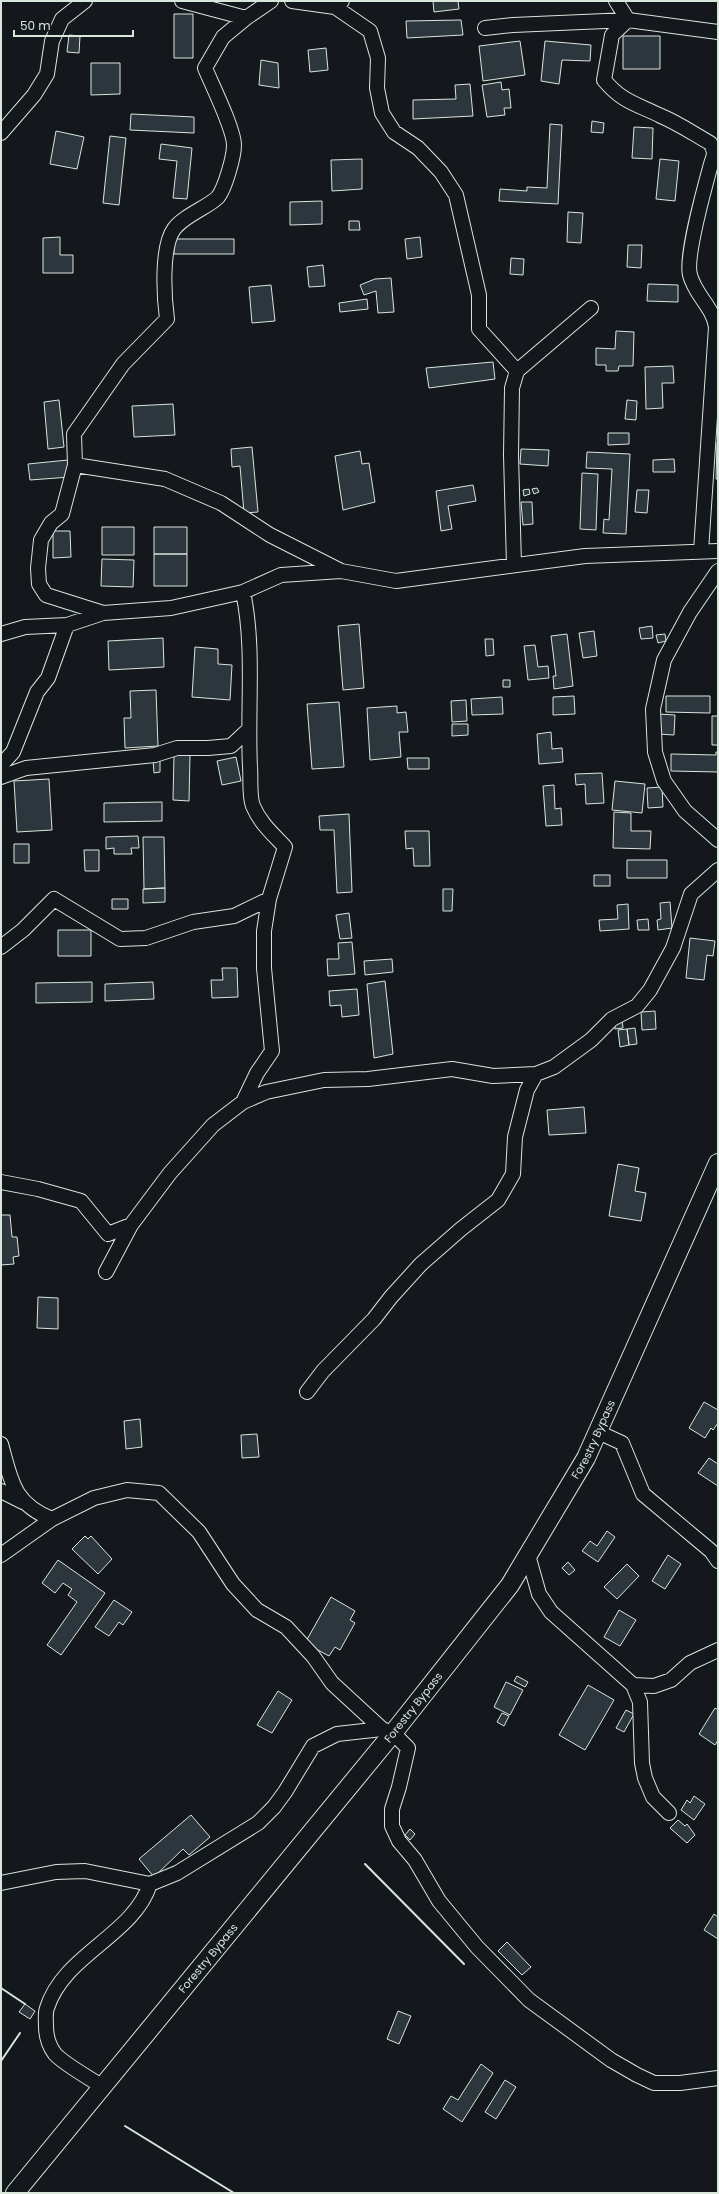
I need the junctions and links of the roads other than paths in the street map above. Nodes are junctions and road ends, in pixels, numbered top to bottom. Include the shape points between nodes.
1 (85, 1) edge
2 (182, 1) edge
3 (271, 1) edge
4 (292, 1) edge
5 (616, 1) edge
6 (338, 4) edge
7 (246, 18) junction
8 (628, 20) junction
9 (485, 28) dead end
10 (718, 32) edge
11 (1, 133) edge
12 (591, 308) dead end
13 (517, 371) junction
14 (75, 465) junction
15 (701, 551) junction
16 (718, 551) edge
17 (514, 565) junction
18 (341, 571) junction
19 (718, 571) edge
20 (243, 592) junction
21 (103, 613) junction
22 (67, 625) junction
23 (1, 634) edge
24 (248, 730) junction
25 (1, 765) edge
26 (1, 777) edge
27 (718, 840) edge
28 (718, 870) edge
29 (268, 899) junction
30 (1, 947) edge
31 (536, 1074) junction
32 (243, 1102) junction
33 (718, 1163) edge
34 (1, 1182) edge
35 (131, 1225) junction
36 (106, 1272) dead end
37 (307, 1392) dead end
38 (598, 1432) junction
39 (1, 1444) edge
40 (1, 1491) edge
41 (25, 1503) junction
42 (52, 1519) junction
43 (1, 1555) edge
44 (528, 1555) junction
45 (718, 1561) edge
46 (718, 1650) edge
47 (633, 1685) junction
48 (388, 1731) junction
49 (669, 1813) dead end
50 (1, 1883) edge
51 (150, 1884) junction
52 (718, 2078) edge
53 (103, 2087) junction
54 (15, 2193) edge

1 - 11 street via 62,19 52,41 47,74 34,95
2 - 7 street
3 - 7 street
4 - 6 street
5 - 8 street
6 - 13 street via 370,31 378,58 377,88 382,112 394,132 418,148 441,172 456,195 479,295 479,329
7 - 14 street via 223,37 205,68 234,144 228,171 218,197 174,229 168,243 165,300 167,319 123,364 74,434
8 - 9 street
8 - 10 street
8 - 15 street via 612,35 604,80 614,92 639,107 661,115 710,143 715,155 710,164 689,274 714,316 716,327
12 - 13 street
13 - 17 street via 512,388
14 - 18 street via 165,479 221,503 270,535
14 - 21 street via 62,514 51,523 41,540 39,584 46,595
15 - 16 street
15 - 17 street via 585,556
17 - 18 street via 396,582
18 - 20 street via 281,575
19 - 27 street via 690,612 664,660 653,709 655,752 664,781 685,812
20 - 21 street via 171,608
20 - 24 street via 248,650
21 - 22 street
22 - 23 street via 25,627
22 - 25 street via 48,678 37,692 13,752
24 - 26 street via 230,746 177,748 155,755 26,768
24 - 29 street via 253,805 262,823 285,847
28 - 31 street via 691,894 665,966 637,1006 612,1019 591,1040 554,1067
29 - 30 street via 234,916 193,922 146,938 120,939 54,899 23,930
29 - 32 street via 264,931 264,968 272,1051 257,1073
31 - 32 street via 493,1076 452,1069 368,1079 324,1080 266,1092
31 - 37 street via 527,1090 515,1137 513,1174 498,1200 421,1264 390,1297 374,1319 323,1371
32 - 35 street via 208,1131 170,1173
33 - 38 street, Forestry Bypass
34 - 35 street via 81,1201 108,1234
35 - 36 street
38 - 44 street, Forestry Bypass via 586,1458
38 - 45 street via 622,1443 643,1494 710,1551
39 - 41 street via 16,1491
40 - 41 street
41 - 42 street via 35,1513
42 - 43 street
42 - 48 street via 94,1498 127,1490 159,1493 199,1532 233,1584 257,1610 286,1627 313,1656 332,1683
44 - 47 street via 539,1594 551,1612
44 - 48 street, Forestry Bypass via 510,1585
46 - 47 street via 690,1663 671,1680 654,1686
47 - 49 street via 640,1702 642,1763 645,1778 653,1797
48 - 51 street via 337,1734 313,1746 274,1808 258,1823 177,1873
48 - 52 street via 408,1748 392,1809 392,1826 439,1901 477,1947 529,2000 611,2060 637,2075 654,2083 680,2083
48 - 53 street, Forestry Bypass
50 - 51 street via 56,1872 85,1871
51 - 53 street via 145,1899 115,1932 59,1983 46,2009 46,2037 56,2054
53 - 54 street, Forestry Bypass

